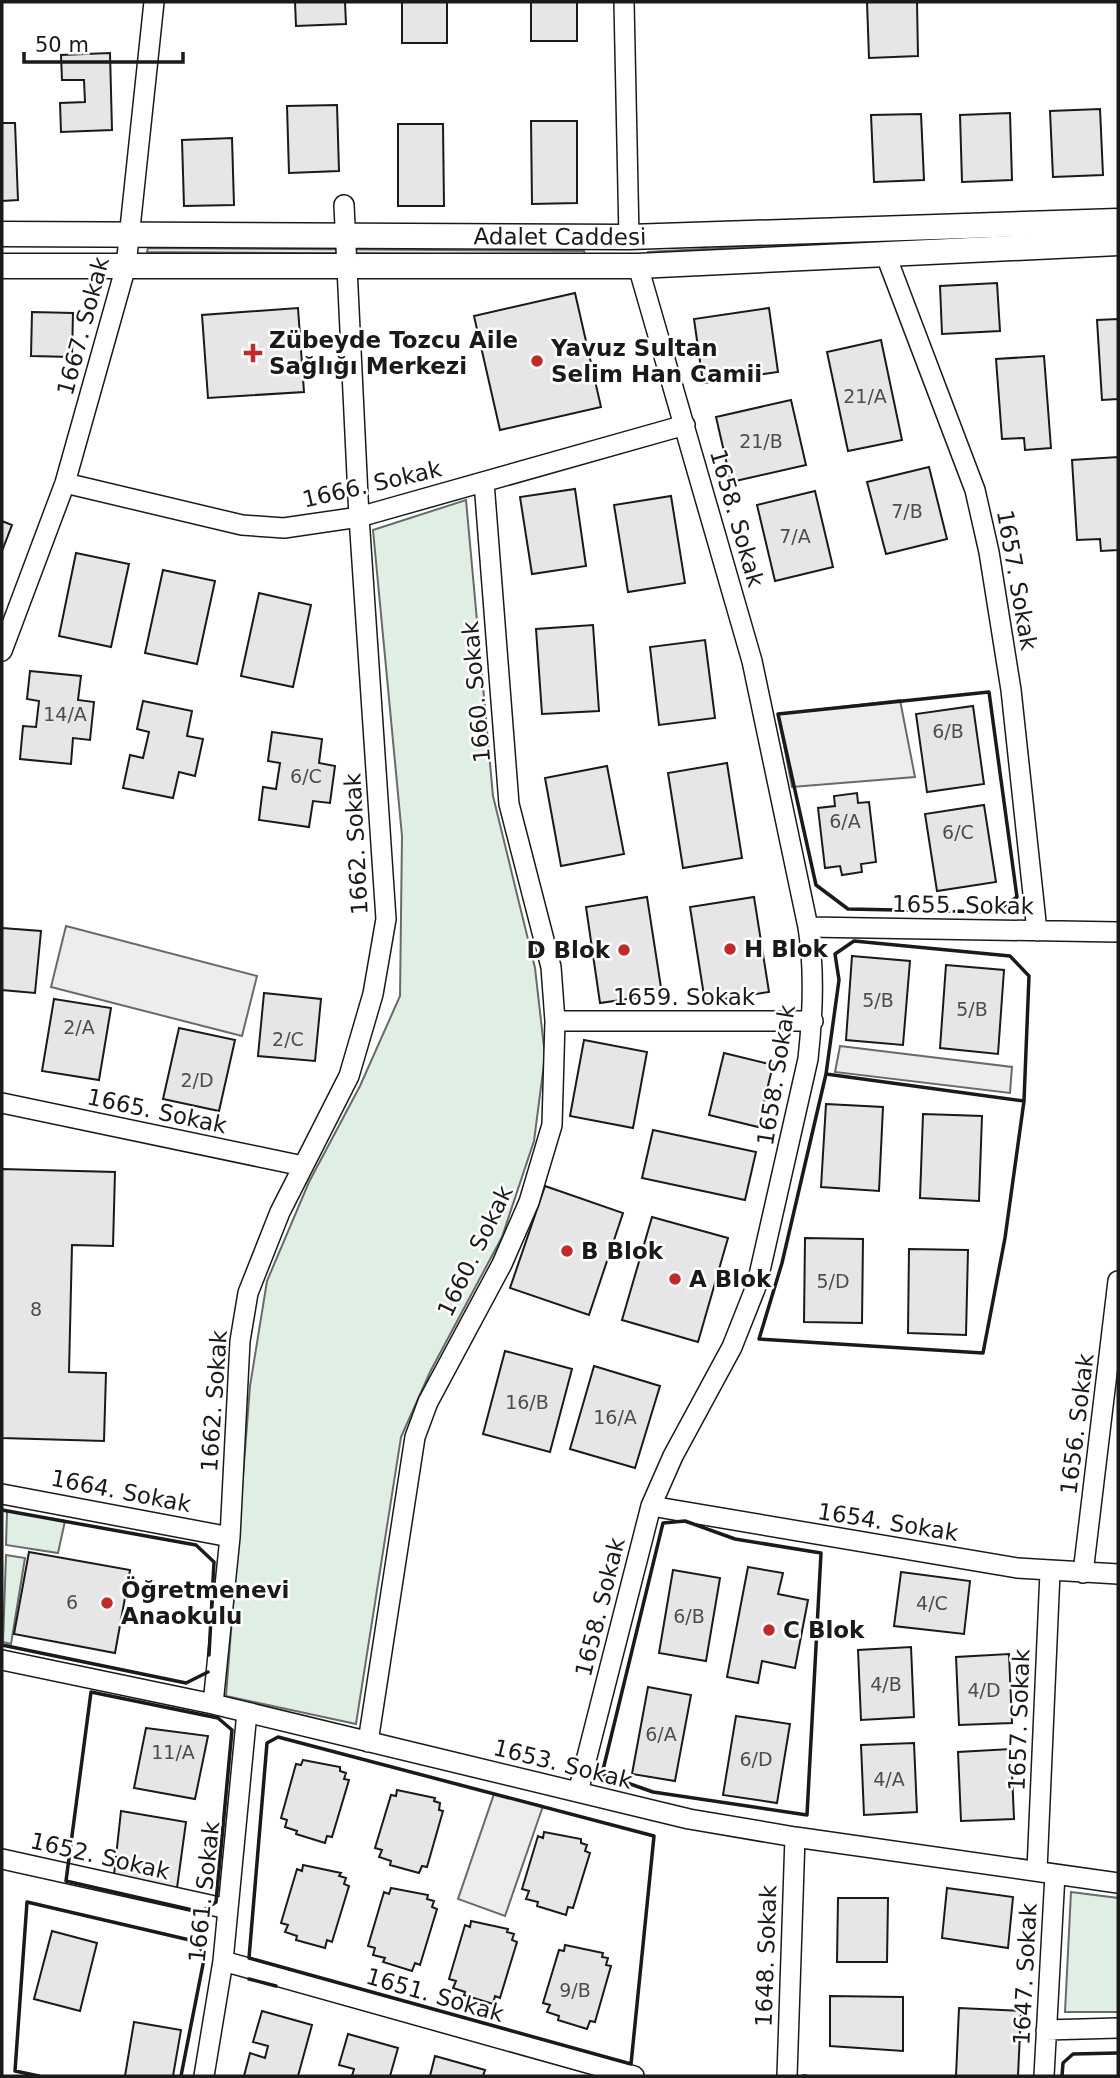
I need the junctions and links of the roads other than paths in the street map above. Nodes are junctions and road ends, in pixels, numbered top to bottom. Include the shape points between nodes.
1 (154, 2) edge
2 (624, 2) edge
3 (344, 205) dead end
4 (1118, 221) edge
5 (2, 234) edge
6 (131, 235) junction
7 (345, 236) junction
8 (629, 237) junction
9 (1118, 243) edge
10 (885, 253) junction
11 (2, 266) edge
12 (126, 266) junction
13 (347, 266) junction
14 (638, 266) junction
15 (685, 425) junction
16 (484, 482) junction
17 (65, 484) junction
18 (359, 517) junction
19 (9, 609) edge
20 (2, 651) edge
21 (808, 927) junction
22 (1037, 930) junction
23 (1118, 932) edge
24 (555, 1021) junction
25 (813, 1021) junction
26 (2, 1103) edge
27 (303, 1166) junction
28 (1118, 1281) edge
29 (2, 1494) edge
30 (651, 1506) junction
31 (230, 1537) junction
32 (1050, 1572) junction
33 (1083, 1573) junction
34 (1118, 1574) edge
35 (2, 1660) edge
36 (213, 1704) junction
37 (247, 1712) junction
38 (368, 1742) junction
39 (578, 1792) junction
40 (795, 1837) junction
41 (2, 1859) edge
42 (1046, 1872) junction
43 (1118, 1883) edge
44 (228, 1909) junction
45 (223, 1961) junction
46 (1118, 2028) edge
47 (1045, 2029) junction
48 (204, 2076) edge
49 (634, 2076) edge
50 (787, 2076) edge
51 (1044, 2076) edge

1 - 6 street, 1667. Sokak
2 - 8 street
3 - 7 street, 1662. Sokak
4 - 8 street, Adalet Caddesi
5 - 6 street, Adalet Caddesi
6 - 7 street, Adalet Caddesi
6 - 12 street, 1667. Sokak
7 - 8 street, Adalet Caddesi
7 - 13 street, 1662. Sokak
9 - 10 street
10 - 14 street
10 - 22 street, 1657. Sokak via 975,490 989,552 1011,691
11 - 12 street
12 - 13 street
12 - 17 street, 1667. Sokak
13 - 14 street
13 - 18 street, 1662. Sokak
14 - 15 street, 1658. Sokak
15 - 16 street, 1666. Sokak
15 - 21 street, 1658. Sokak via 752,661
16 - 18 street, 1666. Sokak
16 - 24 street, 1660. Sokak via 509,804 551,967
17 - 18 street, 1666. Sokak via 242,524 284,528
17 - 19 street, 1667. Sokak
18 - 27 street, 1662. Sokak via 386,919 373,994 349,1076
19 - 20 street, 1667. Sokak
21 - 22 street, 1655. Sokak
21 - 25 street, 1658. Sokak
22 - 23 street, 1655. Sokak
24 - 25 street, 1659. Sokak
24 - 38 street, 1660. Sokak via 552,1125 529,1202 502,1265 428,1402 415,1437
25 - 30 street, 1658. Sokak via 779,1198 754,1295
26 - 27 street, 1665. Sokak
27 - 31 street, 1662. Sokak via 248,1293 240,1341
28 - 33 street, 1656. Sokak
29 - 31 street, 1664. Sokak
30 - 32 street, 1654. Sokak
30 - 39 street, 1658. Sokak
31 - 36 street, 1662. Sokak
32 - 33 street, 1654. Sokak
32 - 42 street, 1657. Sokak
33 - 34 street, 1654. Sokak
35 - 36 street, 1653. Sokak
36 - 37 street, 1653. Sokak
37 - 38 street, 1653. Sokak
37 - 44 street, 1661. Sokak
38 - 39 street, 1653. Sokak
39 - 40 street, 1653. Sokak
40 - 42 street, 1653. Sokak
40 - 50 street, 1648. Sokak
41 - 44 street, 1652. Sokak
42 - 43 street, 1653. Sokak
42 - 47 street, 1647. Sokak
44 - 45 street, 1661. Sokak
45 - 48 street, 1661. Sokak
45 - 49 street, 1651. Sokak
46 - 47 street
47 - 51 street, 1647. Sokak

